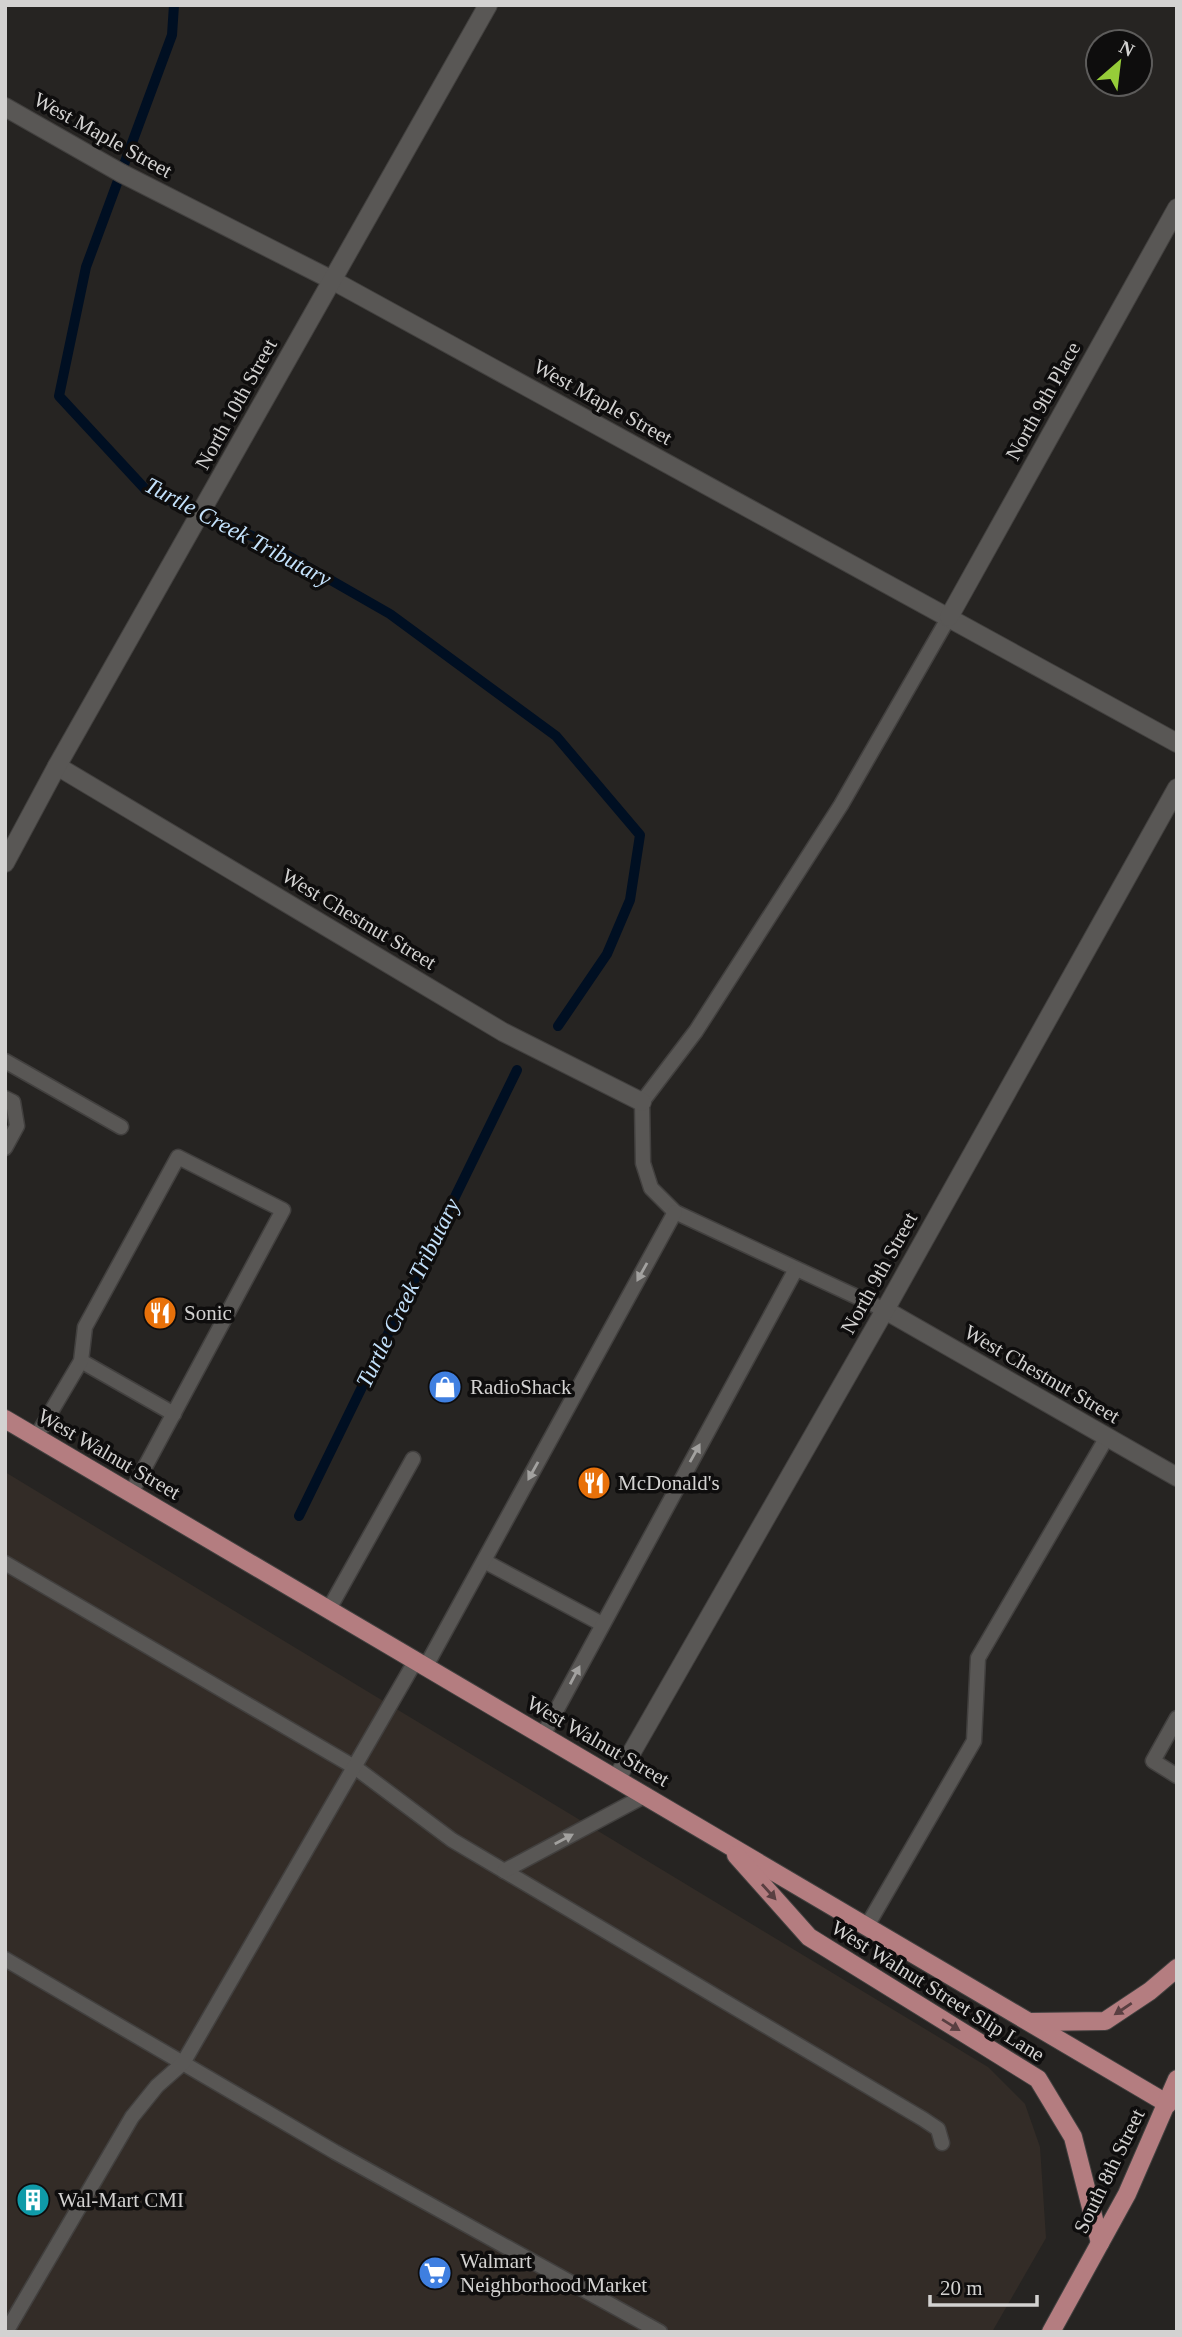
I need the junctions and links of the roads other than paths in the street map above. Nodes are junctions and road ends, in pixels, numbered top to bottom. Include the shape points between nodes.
1 (488, 5) edge
2 (5, 107) edge
3 (1177, 208) edge
4 (332, 280) junction
5 (949, 617) junction
6 (1177, 743) edge
7 (57, 766) junction
8 (1177, 788) edge
9 (5, 863) edge
10 (5, 1061) edge
11 (5, 1098) edge
12 (642, 1102) junction
13 (121, 1126) dead end
14 (5, 1147) edge
15 (675, 1212) junction
16 (796, 1269) junction
17 (885, 1310) junction
18 (81, 1361) junction
19 (174, 1414) junction
20 (5, 1419) edge
21 (36, 1437) junction
22 (1107, 1437) junction
23 (413, 1459) dead end
24 (1177, 1477) edge
25 (131, 1493) junction
26 (484, 1560) junction
27 (5, 1563) edge
28 (329, 1609) junction
29 (602, 1624) junction
30 (421, 1663) junction
31 (1177, 1718) edge
32 (542, 1735) junction
33 (356, 1768) junction
34 (1177, 1776) edge
35 (617, 1779) junction
36 (646, 1795) junction
37 (724, 1841) junction
38 (504, 1871) junction
39 (867, 1926) junction
40 (5, 1959) edge
41 (1177, 1968) edge
42 (1030, 2022) junction
43 (183, 2063) junction
44 (1177, 2079) edge
45 (1168, 2104) junction
46 (942, 2143) dead end
47 (1100, 2243) junction
48 (6, 2332) edge
49 (660, 2332) edge
50 (1051, 2332) edge

1 - 4 street, North 10th Street
2 - 4 street, West Maple Street via 121,173
3 - 5 street, North 9th Place
4 - 5 street, West Maple Street
4 - 7 street, North 10th Street
5 - 6 street, West Maple Street
5 - 12 lane via 814,847 696,1031
7 - 9 street, North 10th Street
7 - 12 street, West Chestnut Street via 503,1032
8 - 17 street, North 9th Street
10 - 13 lane
11 - 14 lane via 13,1102 17,1126
12 - 15 lane via 643,1163 651,1188
15 - 16 lane
15 -> 26 lane
16 - 17 lane
29 -> 16 lane
17 - 22 street, West Chestnut Street
17 - 35 street, North 9th Street
18 - 19 lane
18 - 19 lane via 85,1327 178,1157 283,1210
18 - 21 lane
19 - 25 lane
20 - 21 main road, West Walnut Street
21 - 25 main road, West Walnut Street
22 - 24 street, West Chestnut Street
22 - 39 lane via 978,1658 974,1741
23 - 28 lane
25 - 28 main road, West Walnut Street
26 - 29 lane
26 - 30 lane
27 - 33 lane
28 - 30 main road, West Walnut Street
32 -> 29 lane
30 - 32 main road, West Walnut Street
30 - 33 lane
31 - 34 lane via 1153,1761
32 - 35 main road, West Walnut Street
33 - 38 lane via 452,1840
33 - 43 lane
35 - 36 main road, West Walnut Street
36 - 37 main road, West Walnut Street
38 -> 36 lane
37 - 39 main road, West Walnut Street
37 -> 47 main road, West Walnut Street Slip Lane via 809,1937 1038,2079 1073,2137
38 - 46 lane via 923,2119 938,2129
39 - 42 main road, West Walnut Street
40 - 43 lane
41 -> 42 main road via 1105,2021
42 - 45 main road, West Walnut Street
43 - 48 lane via 131,2117
43 - 49 lane
44 - 45 main road, South 8th Street
45 - 47 main road, South 8th Street
47 - 50 main road, South 8th Street

